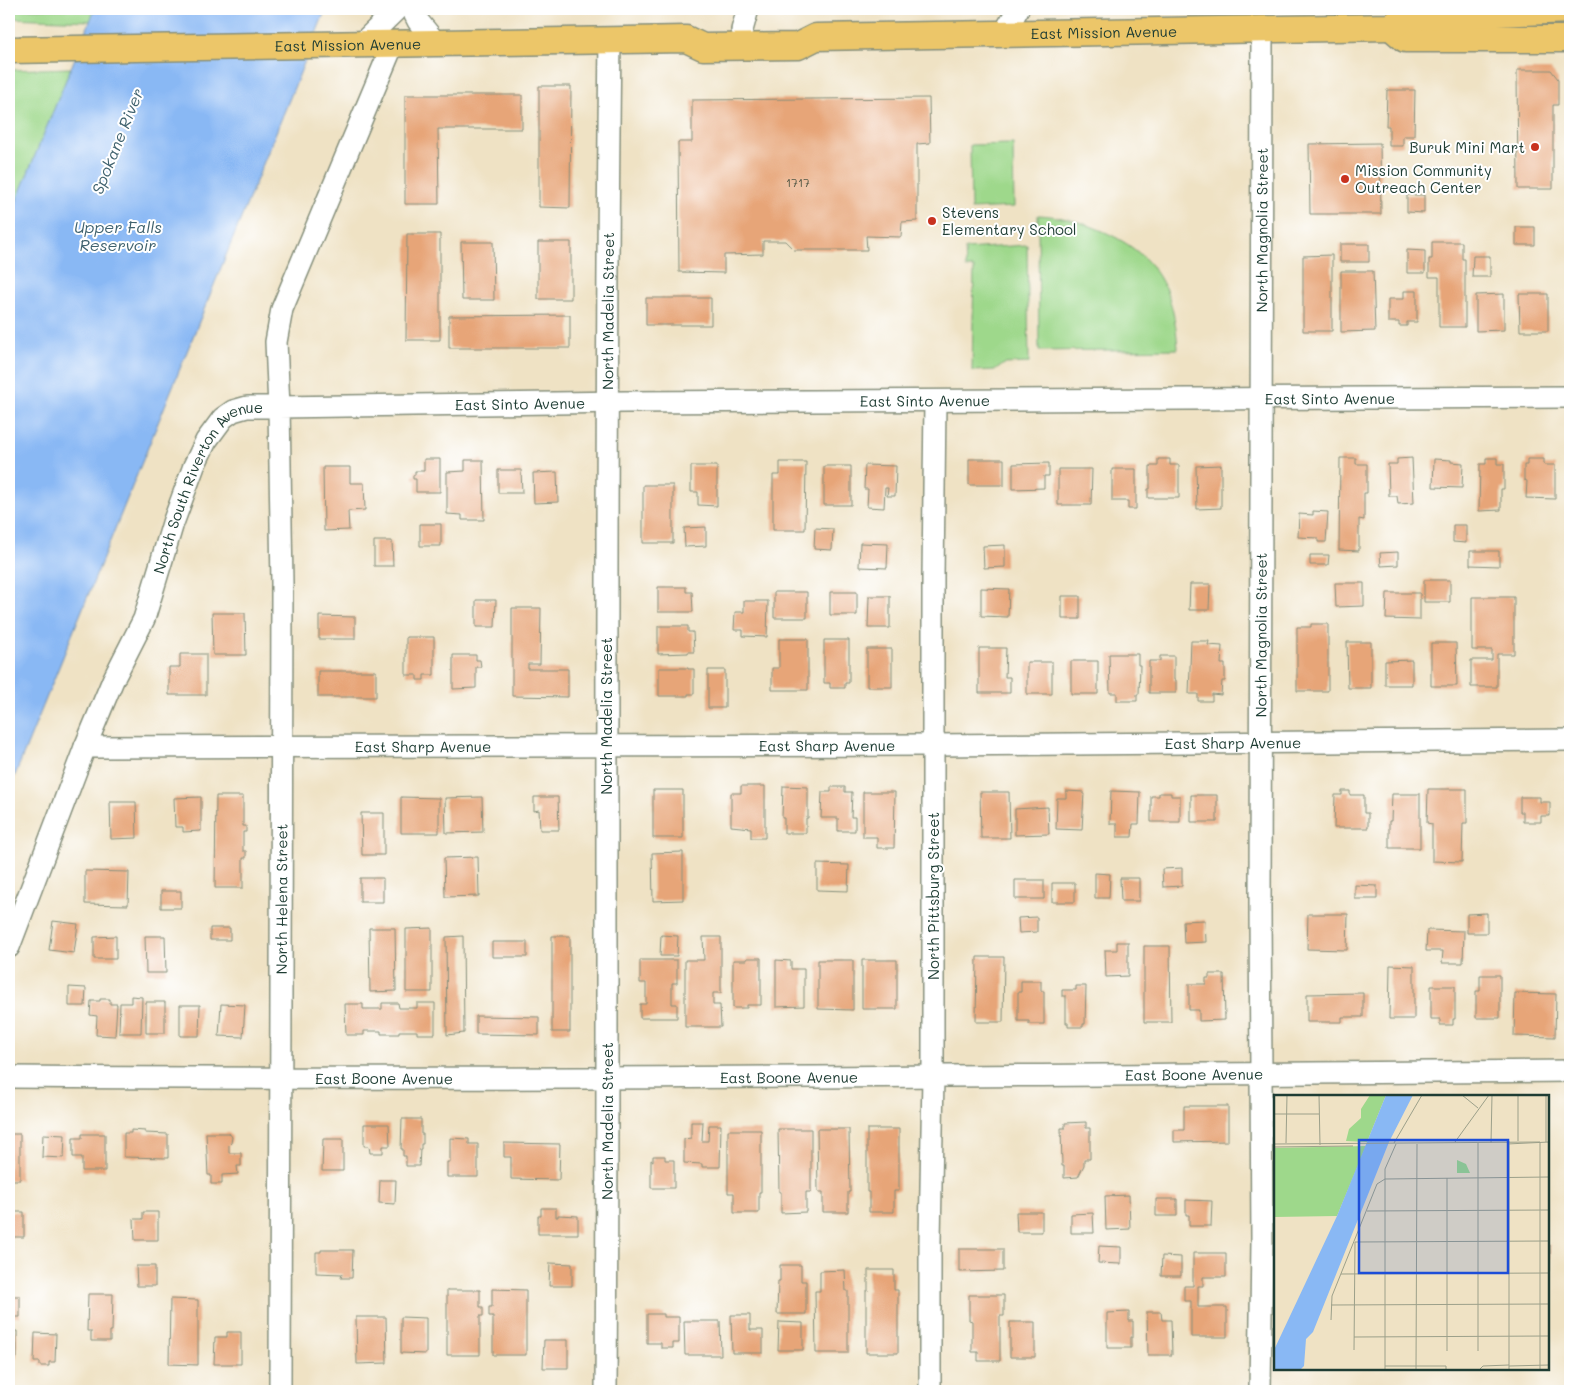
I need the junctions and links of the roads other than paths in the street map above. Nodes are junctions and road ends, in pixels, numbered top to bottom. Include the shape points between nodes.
1 (397, 9) edge
2 (412, 9) edge
3 (1018, 9) edge
4 (1570, 10) edge
5 (1392, 18) edge
6 (745, 19) edge
7 (1262, 28) junction
8 (1004, 34) junction
9 (816, 37) junction
10 (686, 39) junction
11 (1570, 39) edge
12 (610, 41) junction
13 (393, 44) junction
14 (436, 44) junction
15 (356, 45) junction
16 (11, 51) edge
17 (1570, 397) edge
18 (1262, 399) junction
19 (935, 401) junction
20 (608, 403) junction
21 (279, 407) junction
22 (1570, 740) edge
23 (1262, 742) junction
24 (934, 744) junction
25 (607, 745) junction
26 (85, 747) junction
27 (281, 747) junction
28 (9, 947) edge
29 (1570, 1071) edge
30 (1261, 1074) junction
31 (9, 1076) edge
32 (934, 1076) junction
33 (280, 1079) junction
34 (608, 1079) junction
35 (280, 1391) edge
36 (606, 1391) edge
37 (930, 1391) edge
38 (1260, 1391) edge

1 - 15 street
2 - 14 street
3 - 8 street
4 - 5 main road, East Mission Avenue
5 - 7 main road, East Mission Avenue
5 - 11 main road via 1405,39
6 - 9 main road, East Mission Avenue via 798,29
6 - 10 main road, East Mission Avenue via 702,30
7 - 8 main road, East Mission Avenue
7 - 18 street, North Magnolia Street
8 - 9 main road, East Mission Avenue
9 - 10 main road, East Mission Avenue via 798,46 702,47
10 - 12 main road, East Mission Avenue
12 - 14 main road, East Mission Avenue
12 - 20 street, North Madelia Street
13 - 14 main road, East Mission Avenue
13 - 15 main road, East Mission Avenue
13 - 21 street, North South Riverton Avenue via 282,310 276,342
15 - 16 main road, East Mission Avenue
17 - 18 street, East Sinto Avenue
18 - 19 street, East Sinto Avenue
18 - 23 street, North Magnolia Street
19 - 20 street, East Sinto Avenue
19 - 24 street, North Pittsburg Street
20 - 21 street, East Sinto Avenue
20 - 25 street, North Madelia Street
21 - 26 street, North South Riverton Avenue via 247,407 233,411 223,418 206,442 173,524 144,619 113,680
21 - 27 street, North Helena Street
22 - 23 street, East Sharp Avenue
23 - 24 street, East Sharp Avenue
23 - 30 street, North Magnolia Street
24 - 25 street, East Sharp Avenue
24 - 32 street, North Pittsburg Street
25 - 27 street, East Sharp Avenue
25 - 34 street, North Madelia Street
26 - 27 street, East Sharp Avenue
26 - 28 street, North South Riverton Avenue
27 - 33 street, North Helena Street
29 - 30 street, East Boone Avenue
30 - 32 street, East Boone Avenue
30 - 38 street, North Magnolia Street
31 - 33 street, East Boone Avenue
32 - 34 street, East Boone Avenue
32 - 37 street, North Pittsburg Street
33 - 34 street, East Boone Avenue
33 - 35 street, North Helena Street
34 - 36 street, North Madelia Street

